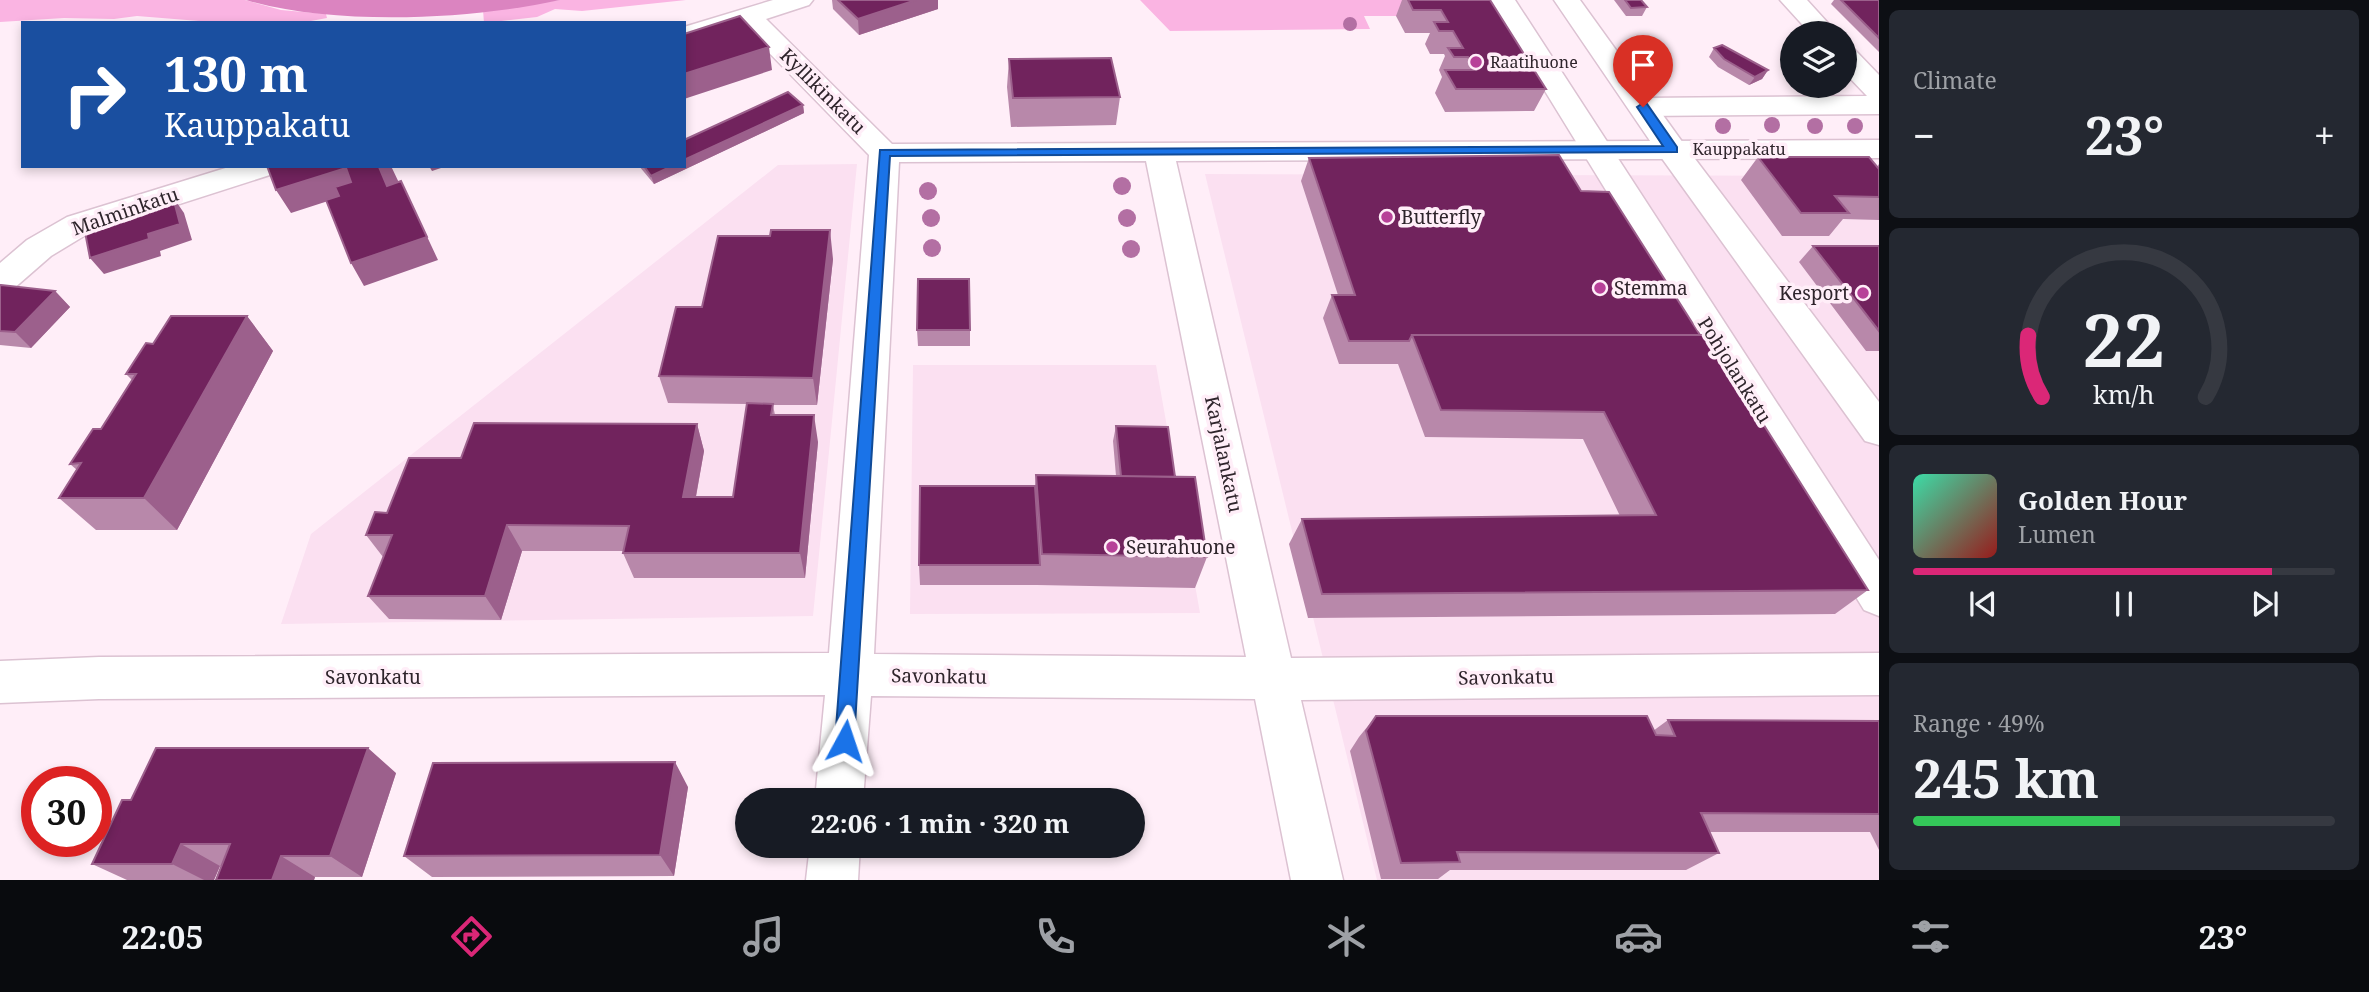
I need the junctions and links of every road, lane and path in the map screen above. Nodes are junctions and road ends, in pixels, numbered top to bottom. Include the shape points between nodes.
1 (800, 0) edge
2 (1502, 0) edge
3 (1567, 0) edge
4 (1793, 0) edge
5 (748, 16) junction
6 (1813, 21) edge
7 (686, 35) edge
8 (1857, 69) edge
9 (1879, 92) edge
10 (1879, 106) edge
11 (1643, 107) junction
12 (1672, 149) junction
13 (1879, 149) edge
14 (1595, 150) junction
15 (884, 152) junction
16 (1159, 152) junction
17 (259, 168) edge
18 (0, 282) edge
19 (1879, 430) edge
20 (1879, 597) edge
21 (1879, 674) edge
22 (850, 675) junction
23 (1271, 678) junction
24 (0, 682) edge
25 (840, 788) edge
26 (834, 858) edge
27 (832, 880) edge
28 (1317, 880) edge

1 - 5 street
2 - 14 street, Pohjolankatu
3 - 11 street
4 - 6 street
5 - 7 street
5 - 15 street, Kyllikinkatu
8 - 9 street
10 - 11 street
11 - 12 street
12 - 13 street, Kauppakatu
12 - 14 street, Kauppakatu
12 - 19 street
14 - 16 street, Kauppakatu
14 - 20 street, Pohjolankatu
15 - 16 street, Kauppakatu
15 - 22 street
16 - 23 street, Karjalankatu
17 - 18 street, Malminkatu via 78,225 39,248
21 - 23 street, Savonkatu
22 - 23 street, Savonkatu
22 - 24 street, Savonkatu
22 - 25 street
23 - 28 street, Karjalankatu
26 - 27 street

